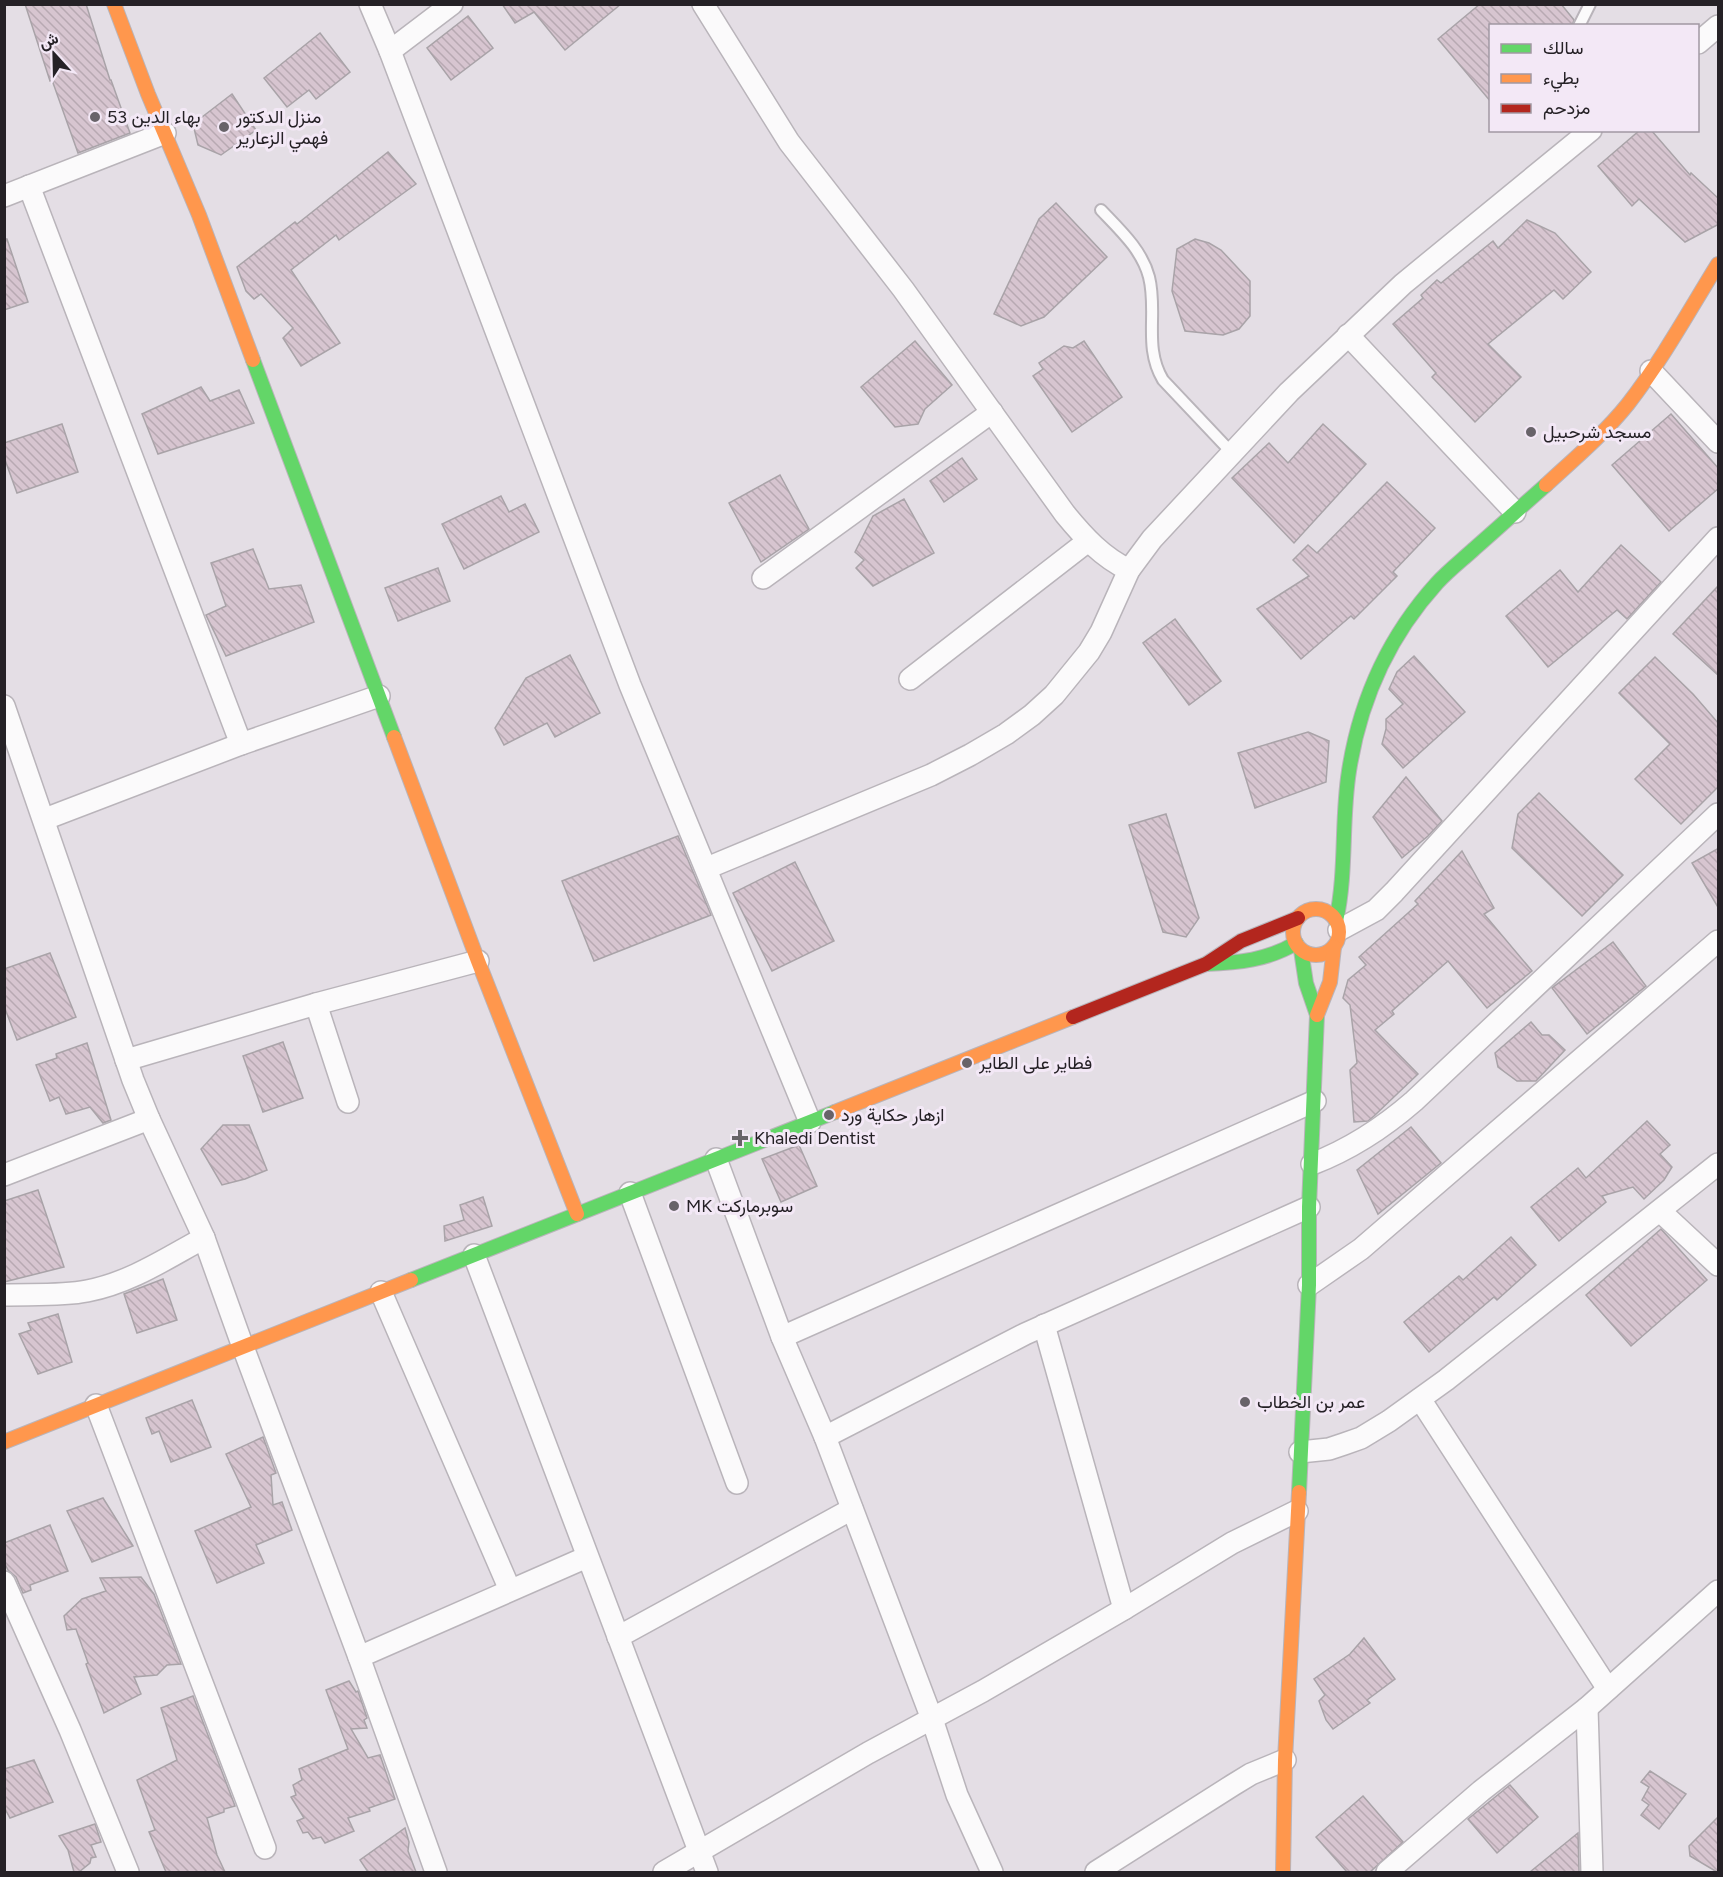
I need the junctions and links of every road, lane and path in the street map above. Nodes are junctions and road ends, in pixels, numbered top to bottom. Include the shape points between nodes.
1 (114, 4) edge
2 (370, 4) edge
3 (452, 4) edge
4 (703, 4) edge
5 (1590, 4) edge
6 (1580, 24) edge
7 (1719, 26) edge
8 (1699, 42) edge
9 (390, 51) junction
10 (1589, 132) edge
11 (165, 133) junction
12 (29, 186) junction
13 (4, 196) edge
14 (1101, 210) dead end
15 (1719, 264) edge
16 (1348, 335) junction
17 (1651, 371) junction
18 (992, 412) junction
19 (1719, 442) edge
20 (1233, 453) junction
21 (1515, 512) junction
22 (1719, 538) edge
23 (1088, 541) junction
24 (1129, 570) junction
25 (763, 578) dead end
26 (910, 679) dead end
27 (379, 696) junction
28 (4, 706) edge
29 (241, 744) junction
30 (1719, 814) edge
31 (45, 819) junction
32 (1345, 854) junction
33 (706, 868) junction
34 (1313, 909) junction
35 (1298, 918) junction
36 (1336, 933) junction
37 (1719, 942) edge
38 (1298, 947) junction
39 (478, 961) junction
40 (1206, 964) junction
41 (316, 1004) junction
42 (1317, 1015) junction
43 (126, 1060) junction
44 (1315, 1101) junction
45 (348, 1102) dead end
46 (149, 1119) junction
47 (810, 1122) junction
48 (716, 1159) junction
49 (1312, 1164) junction
50 (1719, 1164) edge
51 (4, 1175) edge
52 (630, 1193) junction
53 (1310, 1207) junction
54 (1660, 1211) junction
55 (577, 1214) junction
56 (204, 1238) junction
57 (474, 1255) junction
58 (1719, 1265) edge
59 (1309, 1285) junction
60 (381, 1292) junction
61 (4, 1294) edge
62 (1044, 1325) junction
63 (782, 1337) junction
64 (243, 1347) junction
65 (1420, 1399) junction
66 (96, 1405) junction
67 (825, 1437) junction
68 (4, 1442) edge
69 (1300, 1452) junction
70 (737, 1483) dead end
71 (852, 1509) junction
72 (1297, 1511) junction
73 (587, 1557) junction
74 (4, 1582) edge
75 (510, 1590) junction
76 (1719, 1591) edge
77 (1125, 1609) junction
78 (618, 1637) junction
79 (359, 1657) junction
80 (1608, 1689) junction
81 (1587, 1708) junction
82 (932, 1719) junction
83 (1285, 1760) junction
84 (265, 1848) dead end
85 (698, 1853) junction
86 (128, 1872) edge
87 (436, 1872) edge
88 (664, 1872) edge
89 (706, 1872) edge
90 (992, 1872) edge
91 (1096, 1872) edge
92 (1283, 1872) edge
93 (1387, 1872) edge
94 (1592, 1872) edge

1 - 11 street
2 - 9 street
3 - 9 street
4 - 18 street via 789,142 890,270
5 - 6 lane
7 - 8 street
9 - 33 street via 630,685
10 - 16 street via 1434,258
11 - 12 street
11 - 27 street via 200,215
12 - 13 street
12 - 29 street
14 - 20 lane via 1145,265 1152,295 1156,368
15 - 17 street
16 - 20 street
16 - 21 street
17 - 19 street
17 - 21 street via 1628,405 1601,433
18 - 23 street
18 - 25 street
20 - 24 street via 1152,539
21 - 32 street via 1458,563 1420,604 1376,674 1350,756
22 - 36 street via 1385,901
23 - 24 street via 1108,559
23 - 26 street
24 - 33 street via 1101,632 1073,675 1006,734 931,775
27 - 29 street
27 - 39 street
28 - 31 street
29 - 31 street
30 - 49 street via 1400,1113 1351,1148
31 - 43 street
32 - 34 street
32 - 36 street
33 - 47 street
34 - 35 street
34 - 36 street via 1331,915
35 - 38 street via 1293,935
35 - 40 street via 1241,941
36 - 38 street via 1327,953 1309,954
36 - 42 street via 1329,988
37 - 59 street via 1361,1249
38 - 40 street via 1235,963
38 - 42 street
39 - 41 street
39 - 55 street
40 - 47 street
41 - 43 street
41 - 45 street
42 - 44 street
43 - 46 street
44 - 49 street
44 - 63 street
46 - 51 street
46 - 56 street
47 - 48 street
48 - 52 street
48 - 63 street
49 - 53 street
50 - 54 street
52 - 55 street
52 - 70 street
53 - 59 street
53 - 62 street
54 - 58 street
54 - 65 street
55 - 57 street
56 - 61 street via 106,1287 84,1292
56 - 64 street
57 - 60 street
57 - 73 street
59 - 69 street
60 - 64 street
60 - 75 street
62 - 67 street
62 - 77 street
63 - 67 street
64 - 66 street
64 - 79 street
65 - 69 street via 1361,1438 1329,1449
65 - 80 street
66 - 68 street
66 - 84 street
67 - 71 street
69 - 72 street
71 - 78 street
71 - 82 street
72 - 77 street via 1232,1543
72 - 83 street
73 - 75 street
73 - 78 street
74 - 86 street
75 - 79 street
76 - 80 street
77 - 82 street
78 - 85 street
79 - 87 street
80 - 81 street
81 - 93 street via 1481,1791
81 - 94 street
82 - 85 street
82 - 90 street via 957,1796
83 - 91 street via 1251,1774
83 - 92 street
85 - 88 street
85 - 89 street

